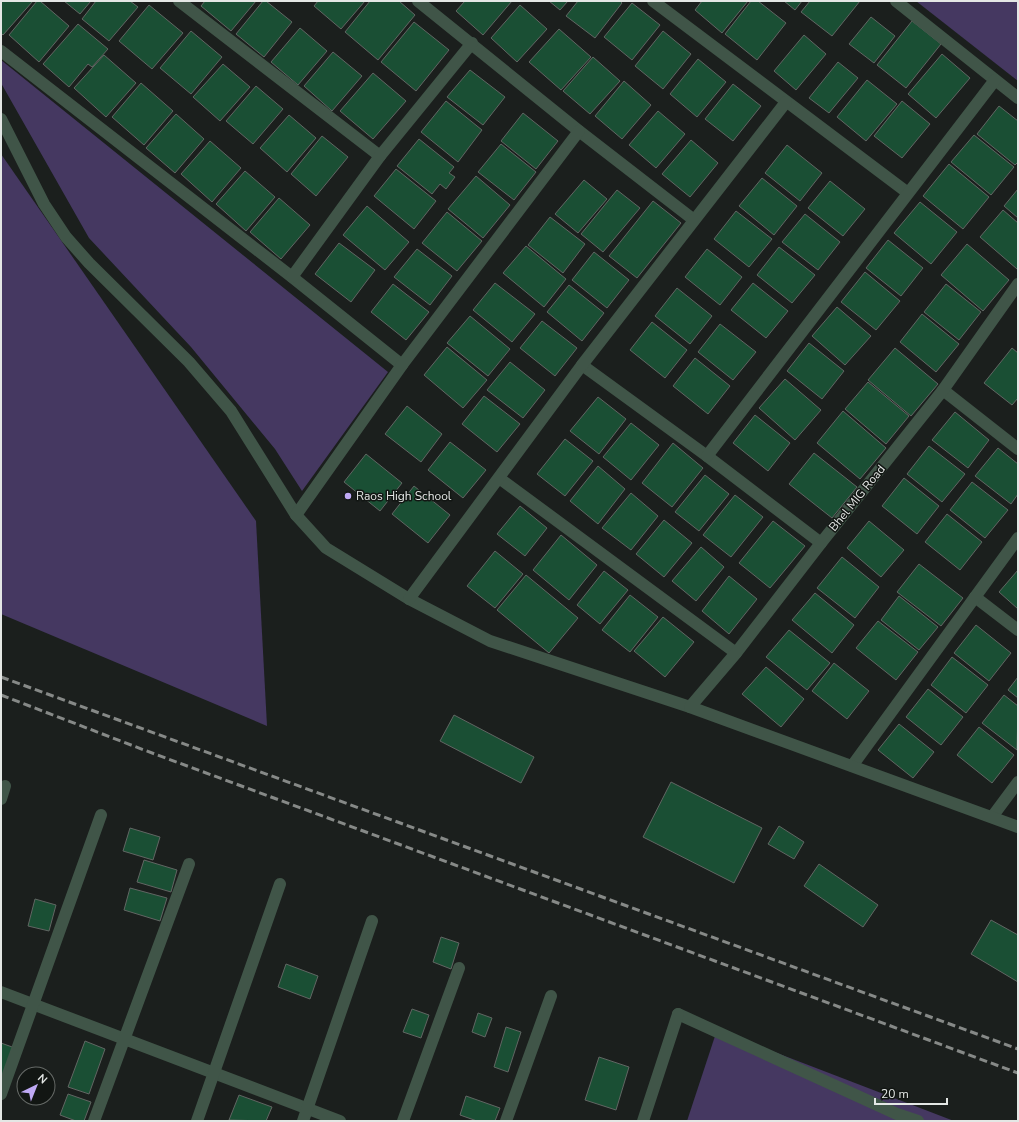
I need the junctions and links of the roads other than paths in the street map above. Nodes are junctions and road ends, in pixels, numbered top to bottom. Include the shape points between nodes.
1 (179, 1) edge
2 (418, 1) edge
3 (653, 1) edge
4 (896, 1) edge
5 (472, 43) junction
6 (1, 51) edge
7 (995, 80) junction
8 (1018, 98) edge
9 (786, 102) junction
10 (1, 119) edge
11 (579, 131) junction
12 (380, 156) junction
13 (908, 193) junction
14 (694, 220) junction
15 (292, 277) junction
16 (1018, 284) edge
17 (402, 365) junction
18 (582, 365) junction
19 (943, 390) junction
20 (1018, 449) edge
21 (707, 456) junction
22 (499, 478) junction
23 (296, 515) junction
24 (1018, 538) edge
25 (821, 543) junction
26 (975, 597) junction
27 (409, 599) junction
28 (1018, 630) edge
29 (736, 653) junction
30 (690, 707) junction
31 (852, 766) junction
32 (1018, 782) edge
33 (5, 786) dead end
34 (1, 799) edge
35 (101, 814) dead end
36 (992, 817) junction
37 (1018, 826) edge
38 (189, 864) dead end
39 (280, 884) dead end
40 (372, 922) dead end
41 (459, 968) dead end
42 (1, 992) edge
43 (551, 996) dead end
44 (32, 1004) junction
45 (124, 1039) junction
46 (213, 1073) junction
47 (1, 1094) edge
48 (307, 1109) junction
49 (94, 1121) edge
50 (197, 1121) edge
51 (303, 1121) edge
52 (340, 1121) edge
53 (402, 1121) edge
54 (506, 1121) edge
55 (643, 1121) edge
56 (918, 1121) edge

1 - 12 street
2 - 5 street
3 - 9 street
4 - 7 street
5 - 11 street
5 - 12 street
6 - 15 street
7 - 8 street
7 - 13 street
9 - 13 street
9 - 14 street
10 - 23 street via 44,204 66,237 189,362 231,412
11 - 14 street
11 - 17 street
12 - 15 street
13 - 21 street
14 - 18 street
15 - 17 street
16 - 19 street, Bhel MIG Road
17 - 23 street
18 - 21 street
18 - 22 street
19 - 20 street
19 - 25 street, Bhel MIG Road
21 - 25 street
22 - 27 street
22 - 29 street
23 - 27 street via 326,548
24 - 26 street
25 - 29 street, Bhel MIG Road
26 - 28 street
26 - 31 street
27 - 30 street via 490,641
29 - 30 street, Bhel MIG Road
30 - 31 street
31 - 36 street
32 - 36 street
33 - 34 street
35 - 44 street
36 - 37 street
38 - 45 street
39 - 46 street
40 - 48 street
41 - 53 street
42 - 44 street
43 - 54 street
44 - 45 street
44 - 47 street
45 - 46 street
45 - 49 street
46 - 48 street
46 - 50 street
48 - 51 street
48 - 52 street
55 - 56 street via 678,1014 897,1114

